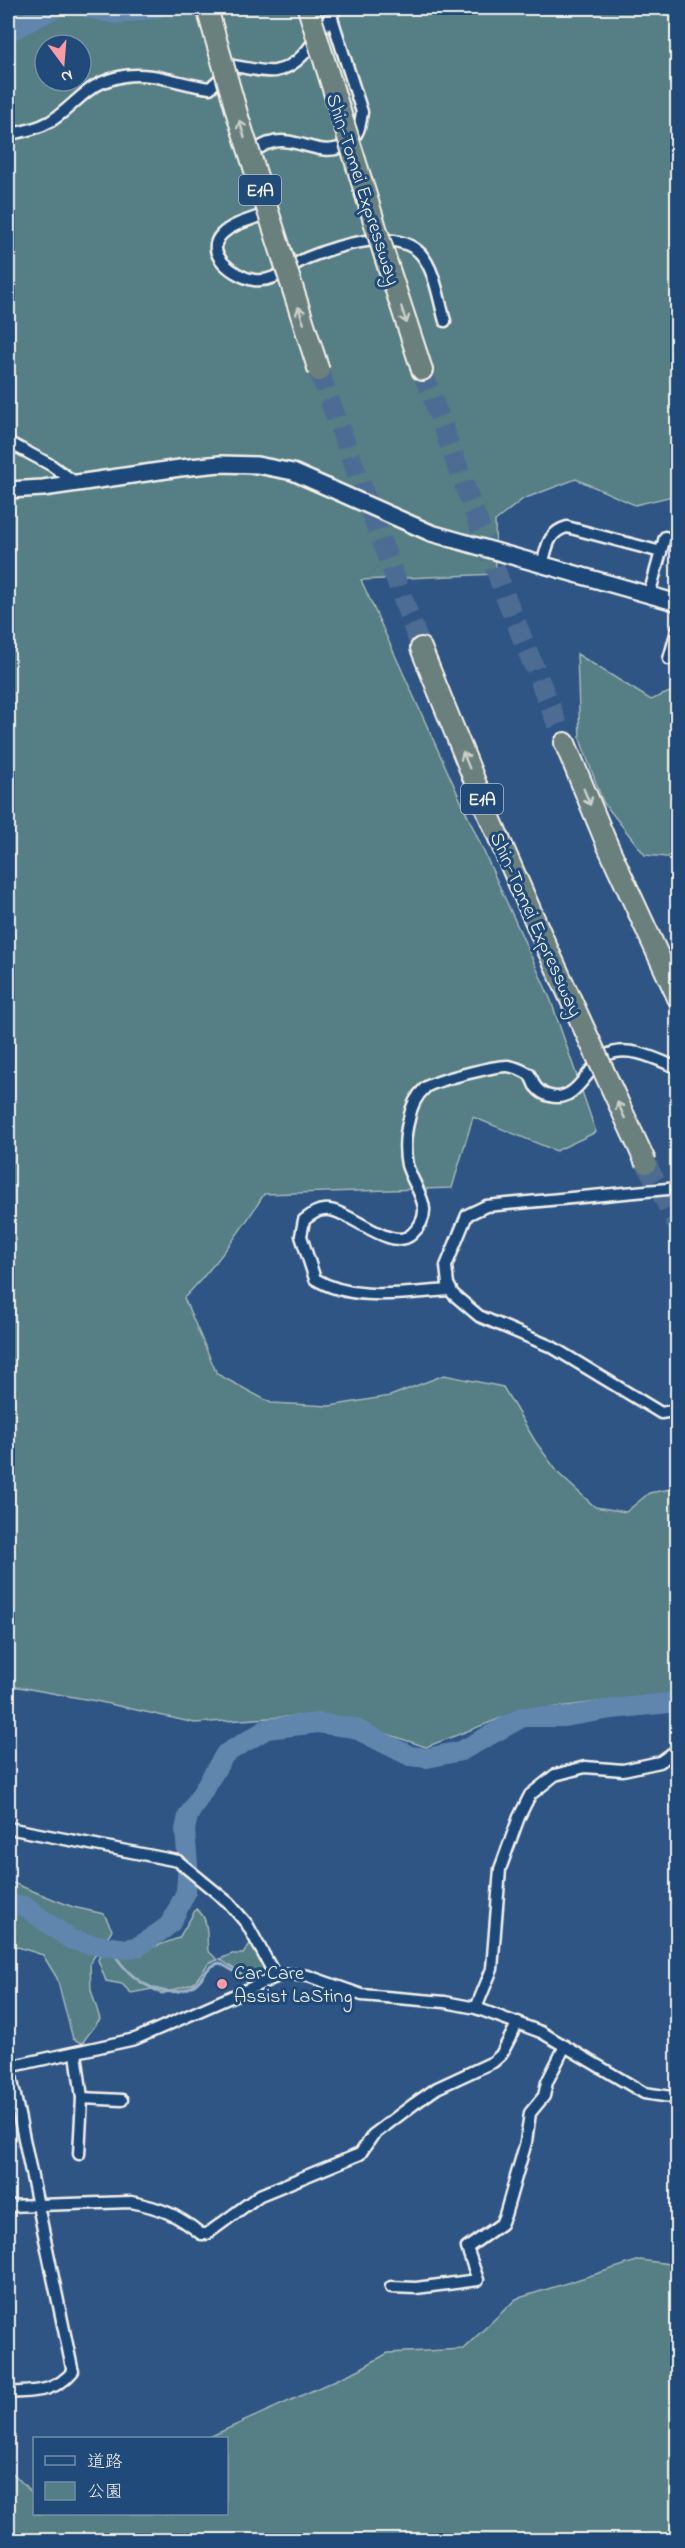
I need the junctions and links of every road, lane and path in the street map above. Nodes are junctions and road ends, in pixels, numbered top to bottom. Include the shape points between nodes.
1 (207, 8) edge
2 (308, 8) edge
3 (334, 11) edge
4 (8, 134) edge
5 (445, 321) dead end
6 (422, 370) tunnel mouth
7 (319, 371) tunnel mouth
8 (8, 442) edge
9 (76, 483) junction
10 (8, 490) edge
11 (665, 537) dead end
12 (661, 552) junction
13 (542, 565) junction
14 (649, 596) junction
15 (678, 603) edge
16 (678, 627) edge
17 (421, 648) tunnel mouth
18 (669, 659) dead end
19 (565, 743) tunnel mouth
20 (678, 998) edge
21 (678, 1068) edge
22 (646, 1163) tunnel mouth
23 (678, 1188) edge
24 (451, 1290) junction
25 (678, 1410) edge
26 (678, 1749) edge
27 (8, 1828) edge
28 (276, 1977) junction
29 (476, 2008) junction
30 (518, 2022) junction
31 (565, 2046) junction
32 (76, 2053) junction
33 (8, 2067) edge
34 (82, 2098) junction
35 (678, 2098) edge
36 (122, 2100) dead end
37 (79, 2154) dead end
38 (37, 2204) junction
39 (8, 2206) edge
40 (392, 2287) dead end
41 (8, 2393) edge

7 -> 1 highway, E1A, bridge
2 -> 6 highway, Shin-Tomei Expressway, bridge
3 - 4 street via 304,55 291,66 273,72 233,66 210,88 168,78 126,76 86,90 52,120 32,130
3 - 5 street via 362,112 356,138 325,151 291,142 270,142 254,152 253,164 272,205 268,213 229,228 220,236 216,247 220,261 253,280 273,279 306,259 351,244 394,240 420,253
8 - 9 street
9 - 10 street
9 - 13 street via 220,464 257,465 292,472 431,533
11 - 12 street
12 - 13 street via 567,527 550,536
12 - 14 street
13 - 14 street
14 - 15 street
16 - 18 street
22 -> 17 highway, Shin-Tomei Expressway / E1A, bridge via 484,804
19 -> 20 highway
21 - 24 street via 644,1054 616,1052 607,1055 578,1086 553,1098 536,1087 529,1074 506,1065 438,1080 413,1102 405,1139 407,1162 424,1206 425,1217 419,1226 409,1236 396,1239 325,1209 304,1220 301,1236 315,1280 328,1287 369,1294
23 - 24 street via 486,1206 467,1215 446,1266
24 - 25 street via 478,1316 552,1347 644,1405 661,1413
26 - 29 street via 660,1762 624,1770 585,1767 555,1775 530,1795 500,1869 492,1969
27 - 28 street via 178,1862 229,1903 248,1924
28 - 29 street via 308,1976 362,1995
28 - 32 street via 135,2039
29 - 30 street
30 - 31 street
30 - 38 street via 501,2055 493,2062 437,2088 373,2135 360,2154 260,2194 207,2234 201,2234 180,2217 131,2202
31 - 35 street via 644,2093
31 - 40 street via 544,2096 530,2113 506,2215 501,2224 467,2248 478,2280
32 - 33 street
32 - 34 street
33 - 38 street
34 - 36 street
34 - 37 street
38 - 39 street
38 - 41 street via 73,2369 63,2383 47,2389

